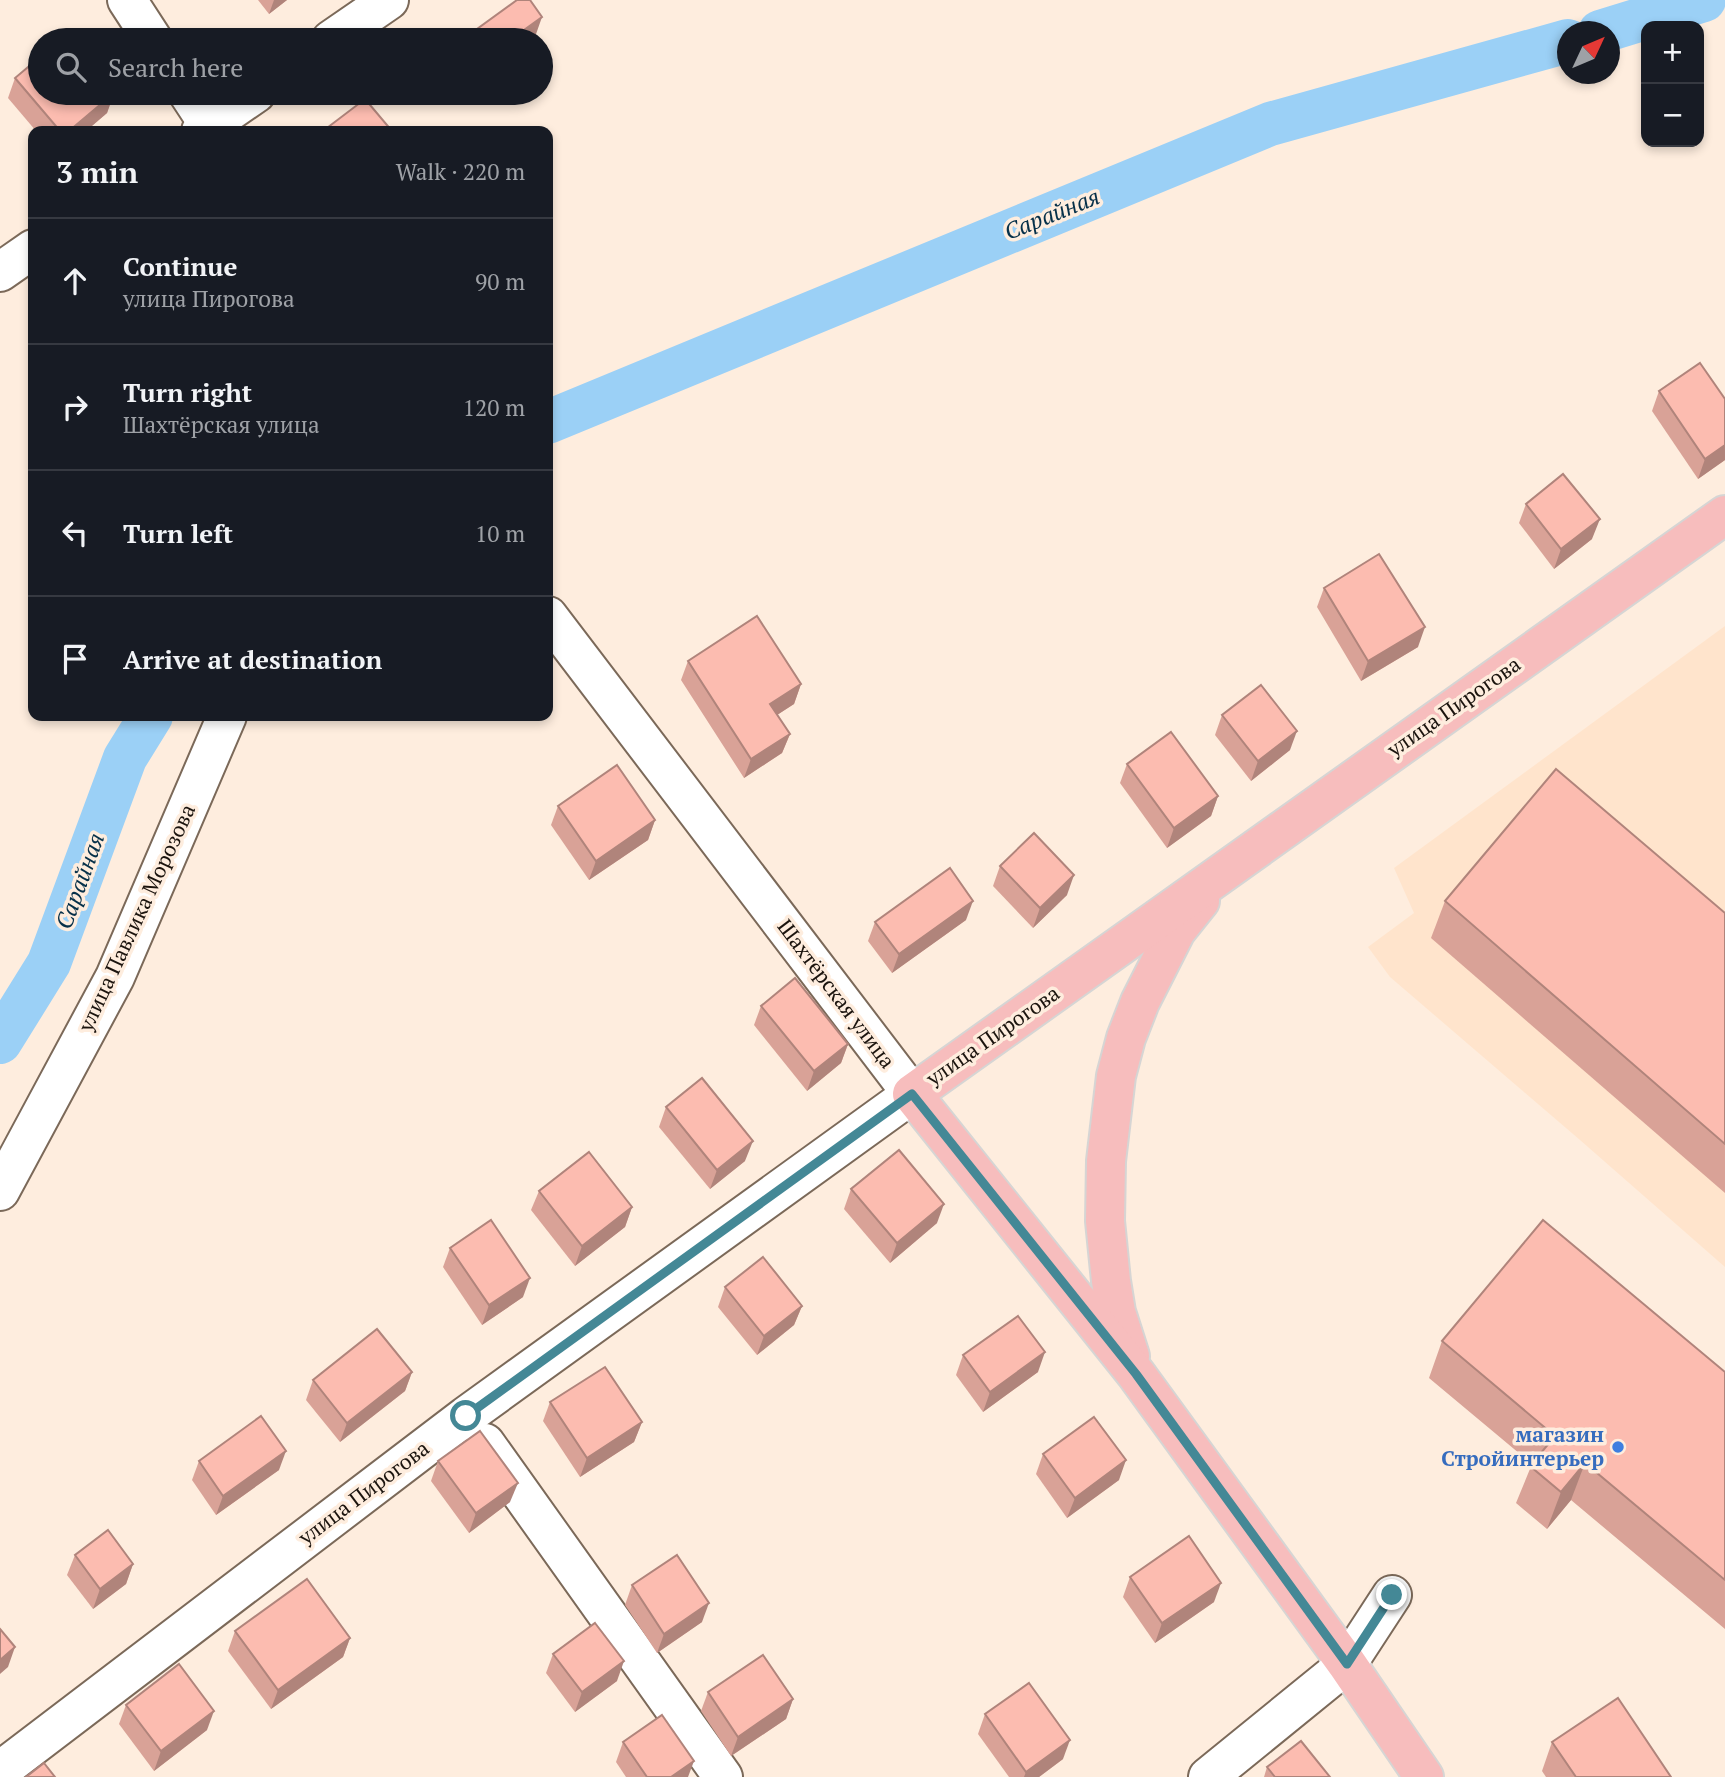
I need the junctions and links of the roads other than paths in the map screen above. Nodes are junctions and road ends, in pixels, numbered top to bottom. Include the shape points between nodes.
1 (127, 0) edge
2 (389, 0) edge
3 (145, 28) edge
4 (348, 28) edge
5 (195, 105) edge
6 (240, 105) edge
7 (206, 126) edge
8 (212, 126) edge
9 (28, 252) edge
10 (0, 272) edge
11 (1725, 514) edge
12 (553, 623) edge
13 (225, 721) edge
14 (1223, 872) junction
15 (912, 1094) junction
16 (0, 1191) edge
17 (1136, 1374) junction
18 (466, 1416) junction
19 (1392, 1595) dead end
20 (1347, 1664) junction
21 (0, 1771) edge
22 (723, 1777) edge
23 (1208, 1777) edge
24 (1424, 1777) edge

1 - 3 street
2 - 4 street
5 - 7 street
6 - 8 street
9 - 10 street
11 - 14 main road, улица Пирогова
12 - 15 street, Шахтёрская улица
13 - 16 street, улица Павлика Морозова via 114,977
14 - 15 main road, улица Пирогова
14 - 17 main road via 1176,931 1140,1002 1116,1076 1106,1161 1105,1221 1116,1312
15 - 17 main road, Шахтёрская улица
15 - 18 street, улица Пирогова
17 - 20 main road, Шахтёрская улица
18 - 21 street, улица Пирогова
18 - 22 street
19 - 20 street
20 - 23 street
20 - 24 main road, Шахтёрская улица

